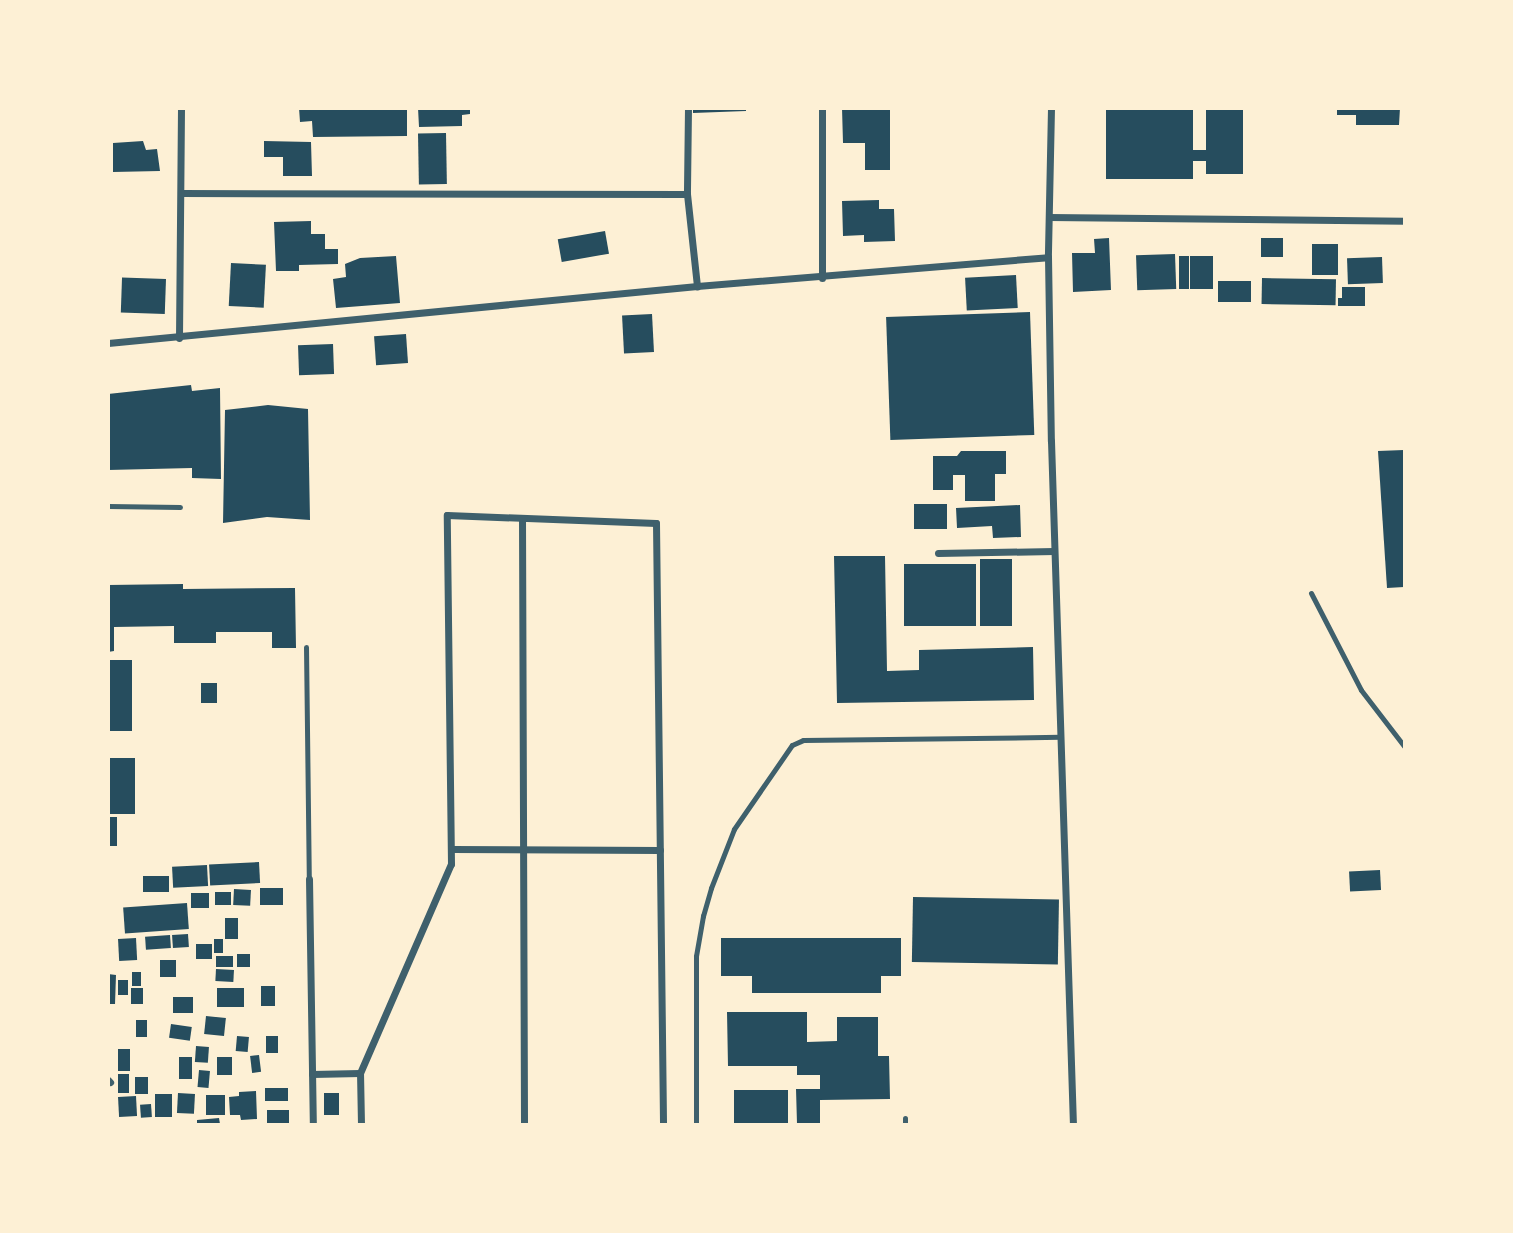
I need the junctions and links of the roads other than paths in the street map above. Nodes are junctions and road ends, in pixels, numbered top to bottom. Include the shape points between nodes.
1 (181, 108) edge
2 (688, 108) edge
3 (822, 108) edge
4 (1051, 108) edge
5 (181, 192) junction
6 (687, 194) junction
7 (1049, 217) junction
8 (1405, 221) edge
9 (1048, 257) junction
10 (822, 278) junction
11 (697, 286) junction
12 (179, 338) junction
13 (108, 343) edge
14 (108, 506) edge
15 (180, 508) dead end
16 (523, 517) junction
17 (1054, 551) junction
18 (937, 553) dead end
19 (1311, 593) dead end
20 (306, 647) dead end
21 (1060, 737) junction
22 (1405, 746) edge
23 (523, 848) junction
24 (452, 849) junction
25 (660, 850) junction
26 (309, 879) joint
27 (360, 1073) junction
28 (312, 1074) junction
29 (313, 1125) edge
30 (361, 1125) edge
31 (524, 1125) edge
32 (663, 1125) edge
33 (696, 1125) edge
34 (1073, 1125) edge

1 - 5 street
2 - 6 street
3 - 10 street
4 - 7 street
5 - 6 street
5 - 12 street
6 - 11 street
7 - 8 street
7 - 9 street
9 - 10 street
9 - 17 street
10 - 11 street
11 - 12 street
12 - 13 street
14 - 15 lane
16 - 23 street
16 - 24 street via 447,515
16 - 25 street via 656,523
17 - 18 street
17 - 21 street
19 - 22 lane via 1361,690
20 - 26 lane
21 - 33 lane via 803,740 792,745 734,828 710,888 696,956
21 - 34 street
23 - 24 street
23 - 25 street
23 - 31 street
24 - 27 street via 441,891
25 - 32 street
26 - 28 street
27 - 28 street
27 - 30 street
28 - 29 street

